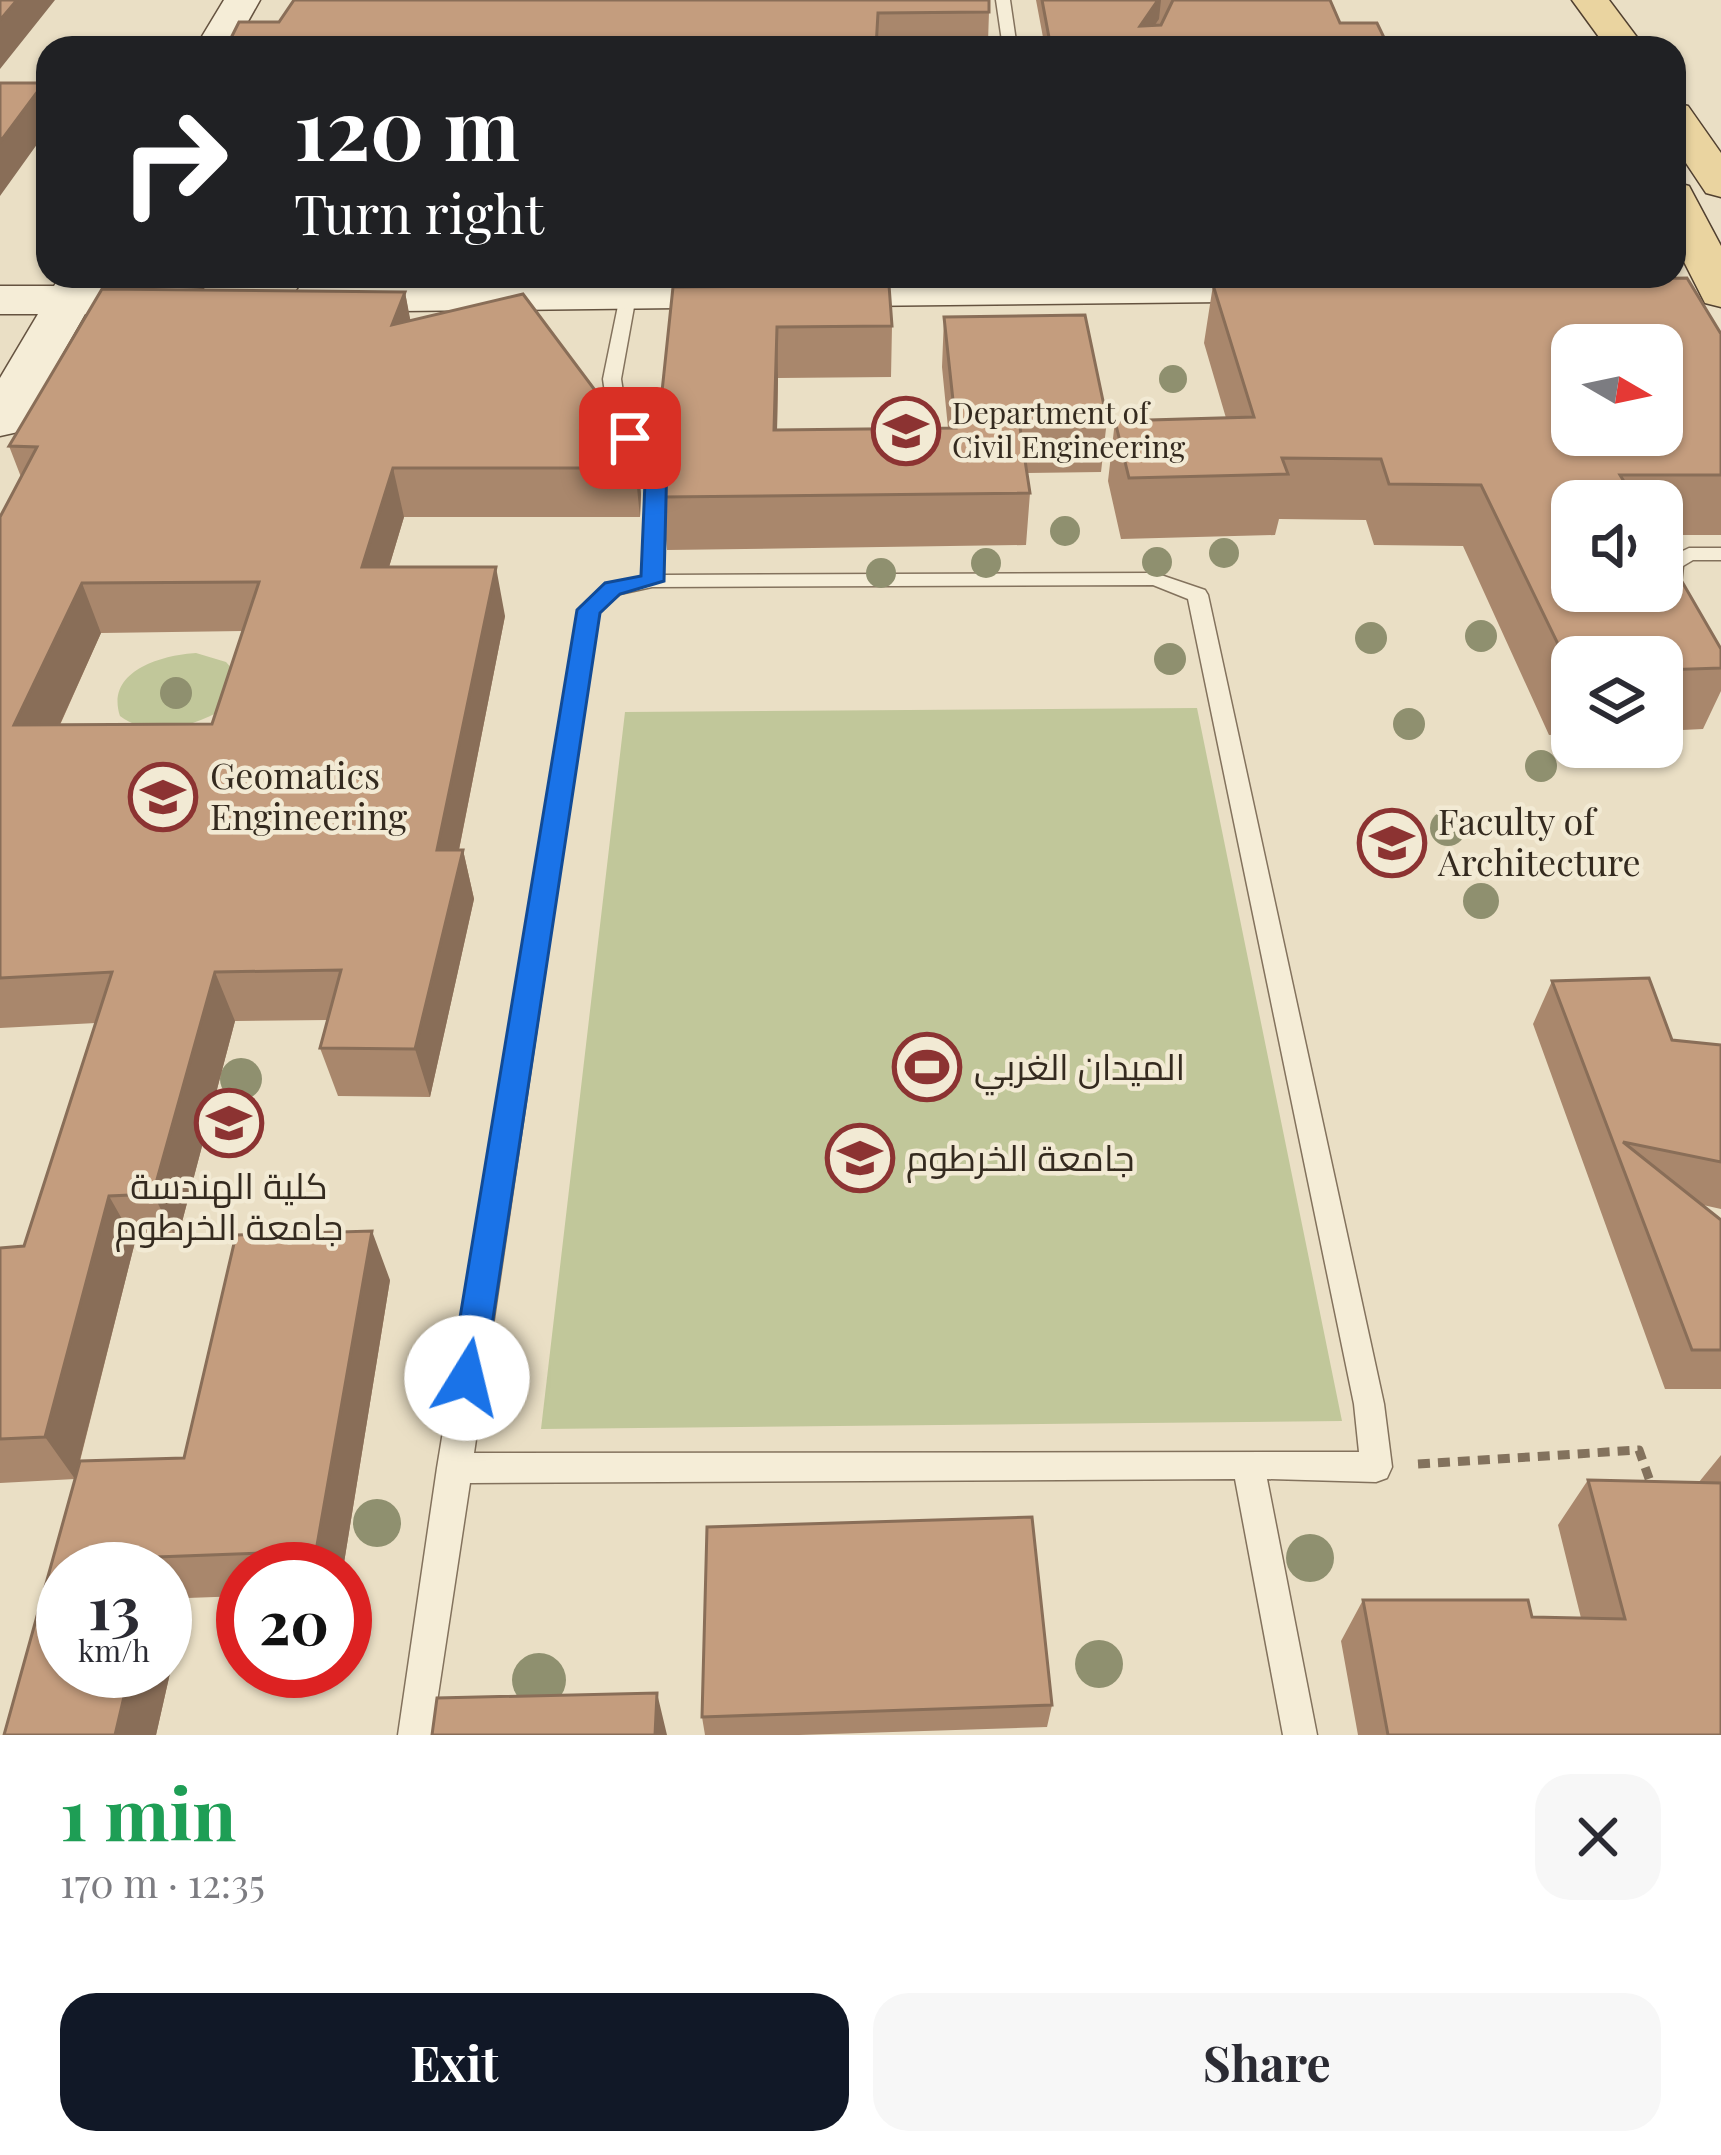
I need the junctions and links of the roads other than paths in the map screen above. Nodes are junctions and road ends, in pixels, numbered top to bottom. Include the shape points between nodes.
1 (242, 0) edge
2 (1003, 0) edge
3 (1590, 0) edge
4 (221, 36) edge
5 (1008, 36) edge
6 (1617, 36) edge
7 (1686, 133) edge
8 (1721, 184) edge
9 (1686, 228) edge
10 (76, 288) edge
11 (908, 288) edge
12 (1266, 288) edge
13 (1709, 290) edge
14 (1358, 291) edge
15 (628, 296) junction
16 (279, 298) edge
17 (232, 299) edge
18 (0, 301) edge
19 (0, 421) edge
20 (1721, 554) edge
21 (652, 581) junction
22 (1676, 616) edge
23 (1248, 1464) junction
24 (453, 1468) junction
25 (416, 1735) edge
26 (1300, 1735) edge

1 - 4 street
2 - 5 lane
3 - 6 main road
7 - 8 main road
9 - 13 main road
10 - 17 street
10 - 18 street
10 - 19 street
11 - 15 street
12 - 14 street
15 - 16 street
15 - 21 lane via 612,379 619,427 657,459
20 - 22 lane via 1673,562
21 - 23 lane via 1156,579 1198,595 1370,1404 1376,1467
21 - 24 lane via 613,589 589,610
23 - 24 lane
23 - 26 lane
24 - 25 lane

